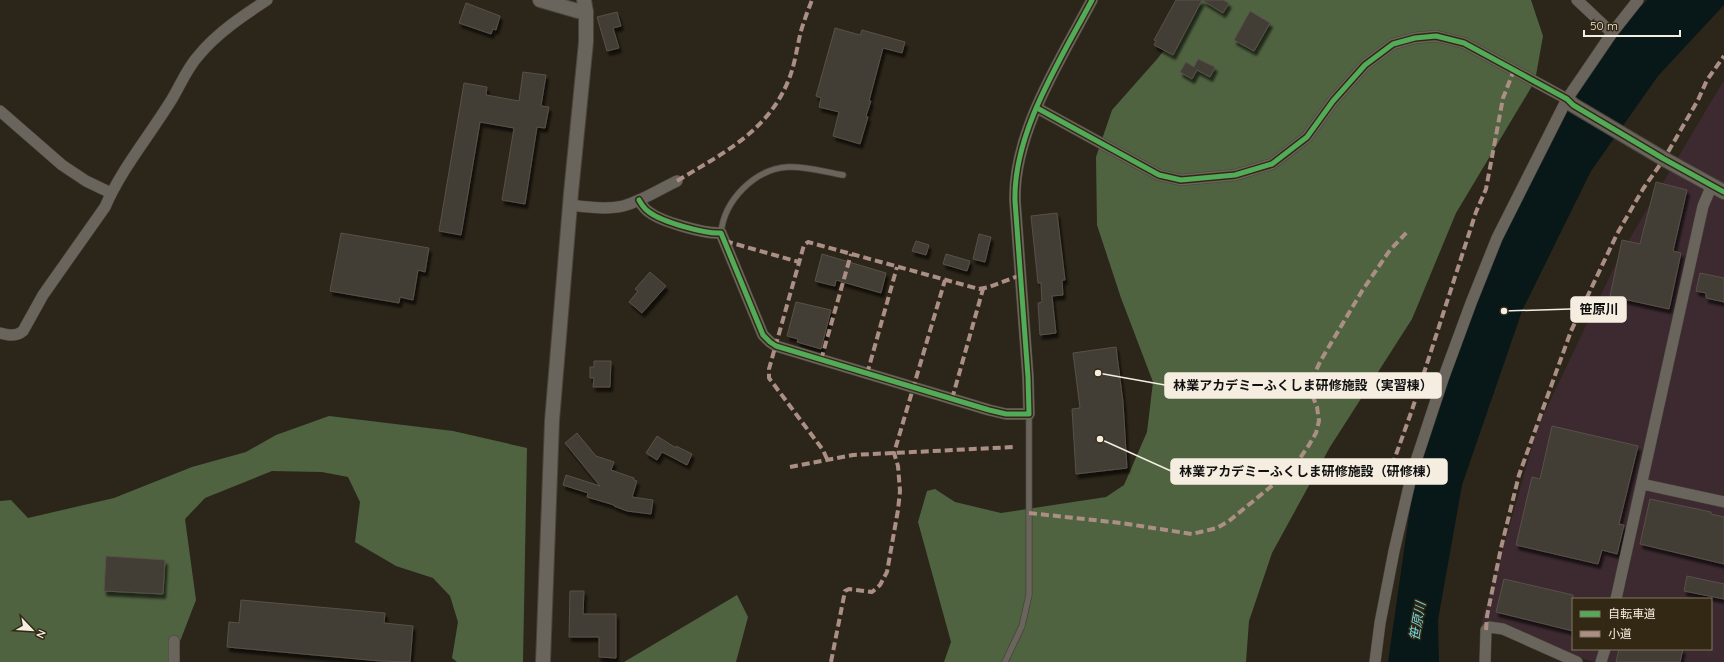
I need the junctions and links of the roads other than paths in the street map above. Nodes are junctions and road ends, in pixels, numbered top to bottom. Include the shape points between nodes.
1 (267, 0) edge
2 (540, 0) edge
3 (1092, 0) edge
4 (1577, 0) edge
5 (1638, 0) edge
6 (585, 6) edge
7 (1612, 33) junction
8 (1570, 102) junction
9 (1037, 108) junction
10 (0, 111) edge
11 (843, 175) dead end
12 (677, 181) dead end
13 (1718, 188) edge
14 (111, 193) junction
15 (639, 200) junction
16 (570, 205) junction
17 (721, 233) junction
18 (0, 333) edge
19 (1029, 414) junction
20 (1642, 484) junction
21 (1724, 502) edge
22 (1616, 598) edge
23 (174, 641) dead end
24 (1605, 650) edge
25 (174, 662) edge
26 (543, 662) edge
27 (1005, 662) edge
28 (1375, 662) edge
29 (1485, 662) edge
30 (1577, 662) edge
31 (1601, 662) edge

1 - 14 street via 199,54
2 - 6 street via 578,11
3 - 9 street
4 - 7 street
5 - 7 street
6 - 16 street via 586,42
7 - 8 street
8 - 9 street via 1464,42 1436,36 1415,38 1393,44 1365,65 1333,101 1307,136 1272,164 1235,175 1181,180 1159,175
8 - 13 street via 1664,159
8 - 28 street via 1497,238 1443,379 1410,480 1380,623
9 - 19 street via 1028,128 1015,180
10 - 14 street via 62,165
11 - 17 lane via 790,167 760,176 745,187 729,207
12 - 15 street
13 - 20 street via 1703,206
14 - 18 street via 105,207 43,295 23,331 14,336
15 - 16 street via 616,207
15 - 17 street via 646,210 661,218 713,234
16 - 26 street via 552,421
17 - 19 street via 756,318 770,342 790,351 989,410 1006,414
19 - 27 lane via 1029,595 1022,626
20 - 21 street
20 - 22 street
23 - 25 street
24 - 31 street
29 - 30 street via 1486,630 1489,627 1503,629

